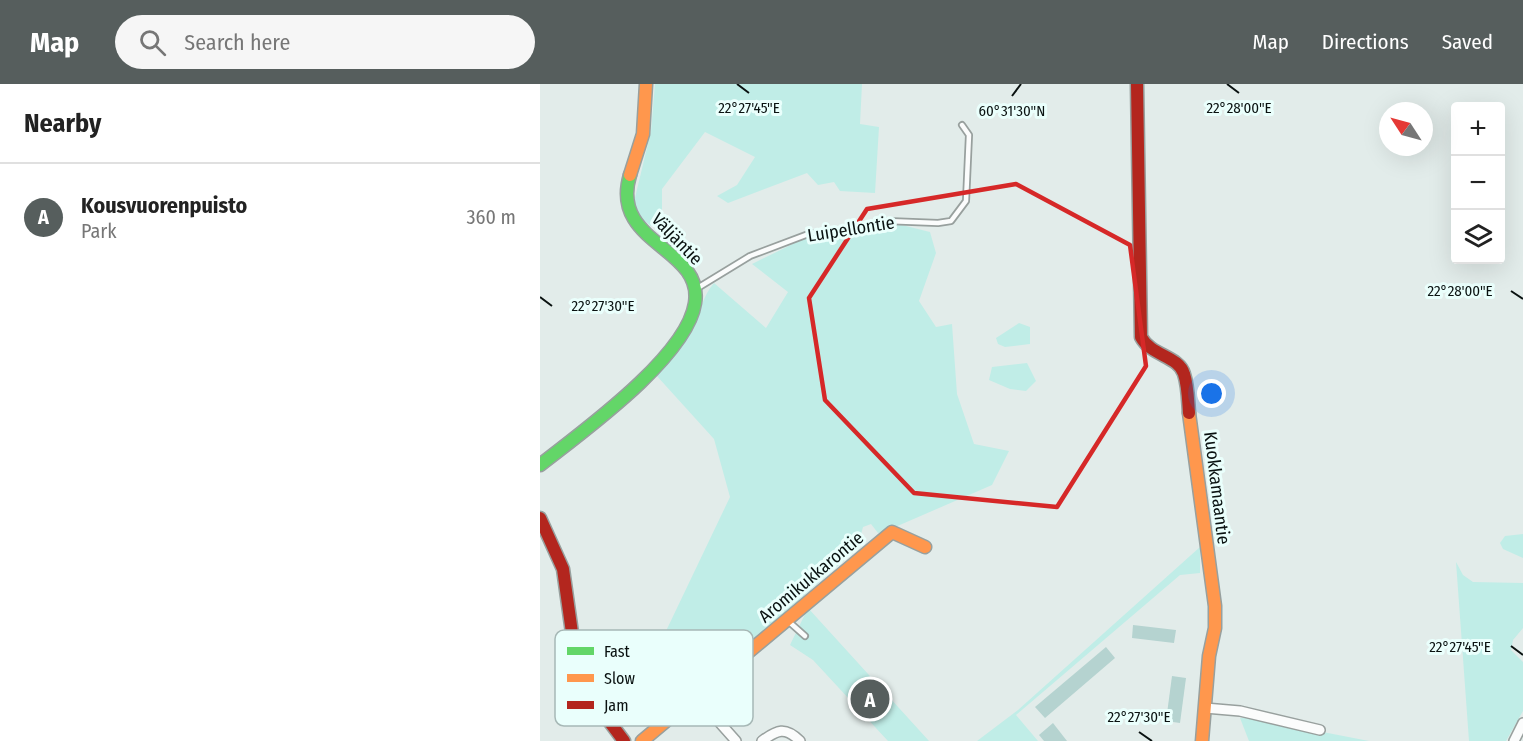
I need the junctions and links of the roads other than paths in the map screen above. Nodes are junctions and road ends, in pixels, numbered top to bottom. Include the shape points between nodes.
1 (645, 84) edge
2 (1137, 84) edge
3 (962, 125) dead end
4 (696, 289) junction
5 (540, 465) edge
6 (540, 518) edge
7 (925, 547) dead end
8 (787, 620) junction
9 (572, 630) edge
10 (806, 636) dead end
11 (753, 648) edge
12 (1205, 708) junction
13 (1523, 723) edge
14 (612, 726) edge
15 (666, 726) edge
16 (723, 726) edge
17 (1320, 730) dead end
18 (624, 741) edge
19 (642, 741) edge
20 (736, 741) edge
21 (762, 741) edge
22 (800, 741) edge
23 (1202, 741) edge
24 (1514, 741) edge

1 - 4 street, Väljäntie via 643,135 626,203 642,231 680,265
2 - 12 street, Kuokkamaantie via 1140,332 1146,349 1175,360 1184,372 1215,606
3 - 4 lane, Luipellontie via 969,135 966,201 951,221 887,221 853,233 811,233 750,256
4 - 5 street, Väljäntie via 690,321 669,354
6 - 9 street via 560,557
7 - 8 street, Aromikukkarontie via 892,532
8 - 10 lane
8 - 11 street, Aromikukkarontie
12 - 17 street via 1239,711
12 - 23 street, Kuokkamaantie
13 - 24 street
14 - 18 street
15 - 19 street, Aromikukkarontie
16 - 20 street
21 - 22 street via 777,730

